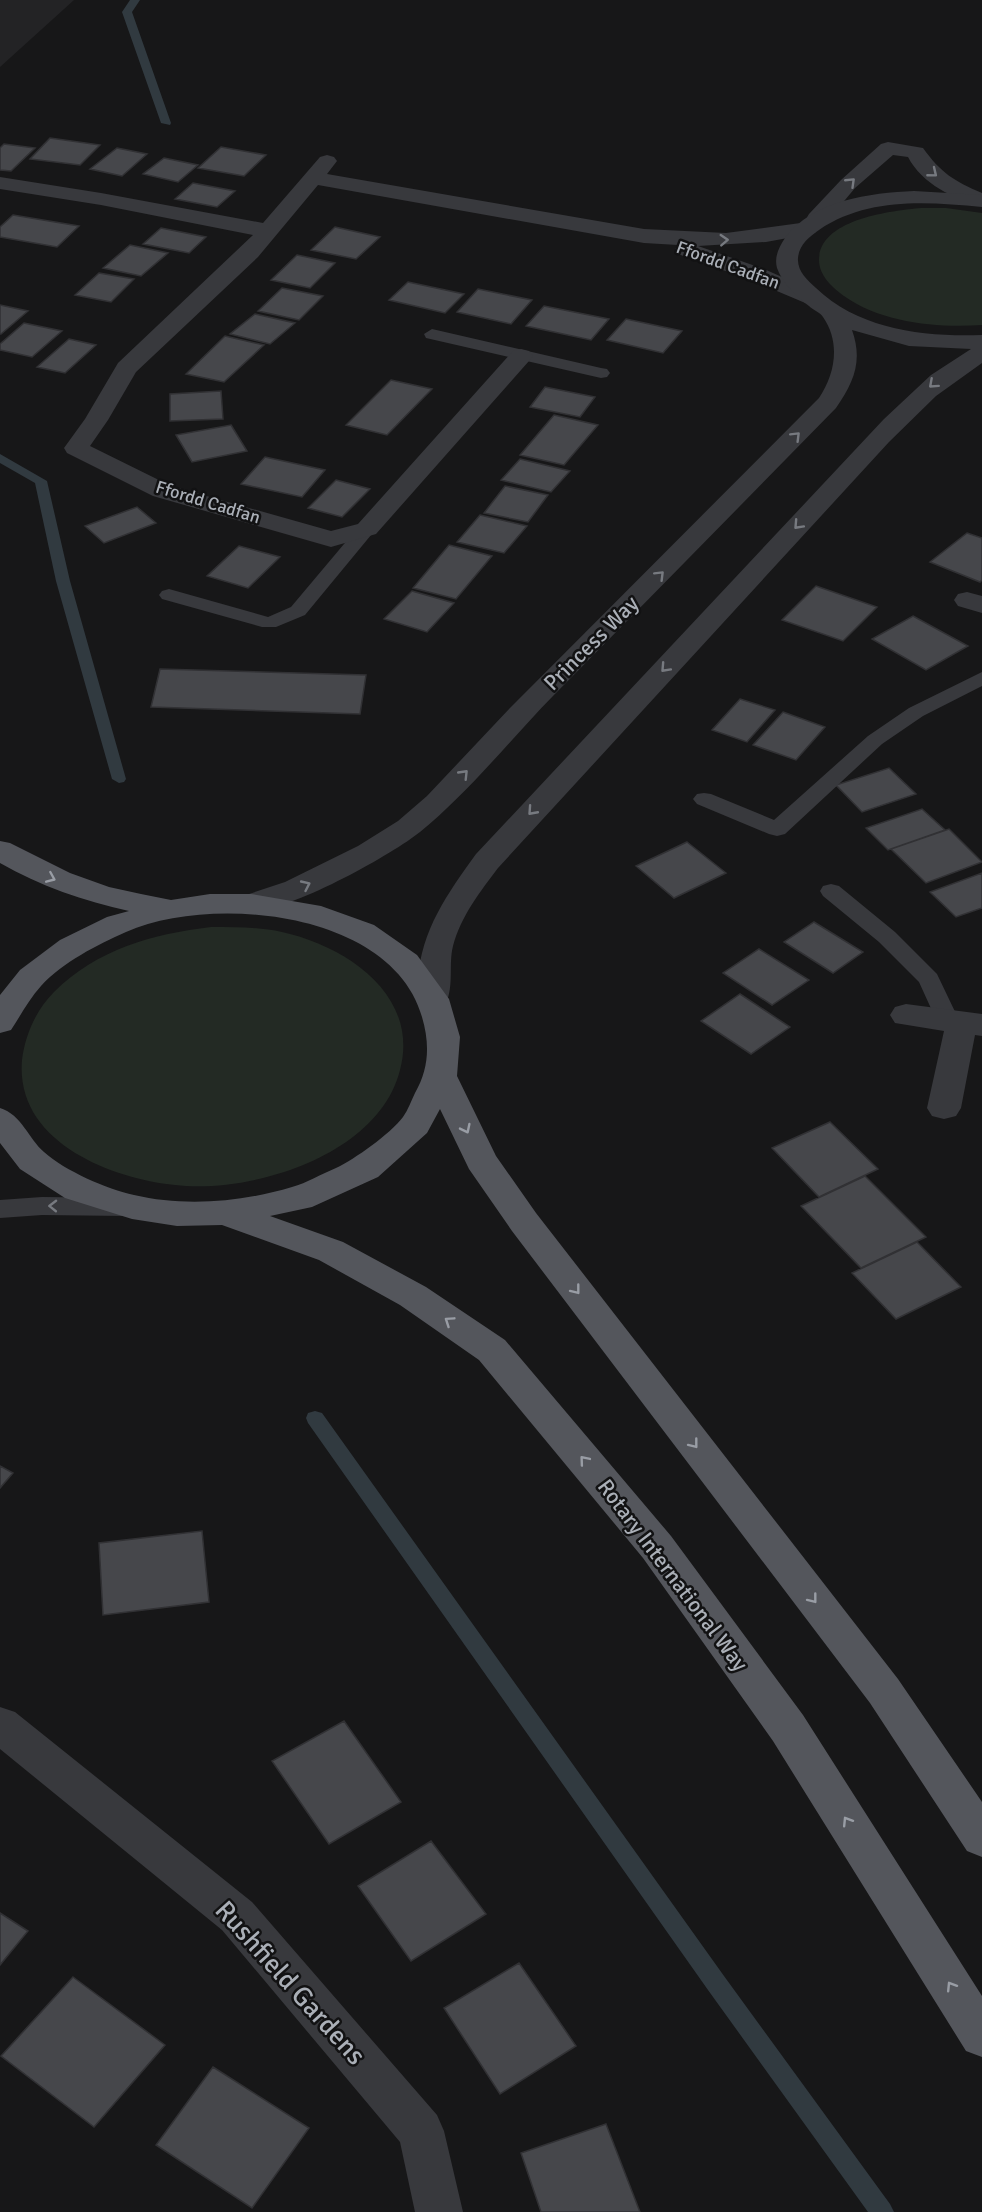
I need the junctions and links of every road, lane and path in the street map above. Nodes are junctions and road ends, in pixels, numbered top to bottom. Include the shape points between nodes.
1 (0, 183) edge
2 (982, 201) edge
3 (812, 224) junction
4 (268, 231) junction
5 (644, 236) junction
6 (810, 298) junction
7 (834, 313) junction
8 (432, 334) dead end
9 (982, 342) edge
10 (982, 353) edge
11 (521, 356) junction
12 (601, 373) dead end
13 (368, 528) junction
14 (169, 596) dead end
15 (982, 678) edge
16 (704, 799) dead end
17 (0, 850) edge
18 (831, 891) dead end
19 (251, 904) junction
20 (171, 910) junction
21 (433, 999) junction
22 (906, 1015) dead end
23 (0, 1022) edge
24 (964, 1022) edge
25 (441, 1076) junction
26 (944, 1108) dead end
27 (0, 1120) edge
28 (132, 1208) junction
29 (0, 1209) edge
30 (224, 1213) junction
31 (0, 1725) edge
32 (982, 1838) edge
33 (982, 2036) edge
34 (439, 2212) edge

1 - 4 street
2 - 3 street via 937,196 892,198 850,206
3 -> 2 street via 888,148 916,152 935,176
5 -> 3 street, Ffordd Cadfan via 712,241 764,236
3 - 6 street via 795,237 787,259 792,277
4 - 5 street, Ffordd Cadfan via 320,170
4 - 13 street, Ffordd Cadfan via 126,368 76,448 162,491 331,538
5 - 6 street, Ffordd Cadfan via 756,273
6 - 7 street
7 - 9 street via 880,333 927,341
19 -> 7 street, Princess Way via 296,889 369,853 437,802 828,403 840,386 847,361 845,342
8 - 11 lane
10 -> 21 street via 936,381 896,420 487,861 446,924 435,960
11 - 12 lane
11 - 13 street
13 - 14 lane via 297,611 269,623
15 - 16 lane via 916,712 875,740 777,829
17 -> 20 main road via 47,877 81,890
18 - 24 lane via 887,937
19 - 20 main road via 210,904
19 - 21 main road via 310,913 363,932 406,962
20 - 23 main road via 118,924 71,947 31,977
21 - 25 main road via 444,1037
22 - 24 street
24 - 26 street
25 - 30 main road via 415,1125 366,1168 300,1198
25 -> 32 main road via 481,1161 524,1222 884,1691
27 - 28 main road via 32,1161 76,1189
28 -> 29 lane
28 - 30 main road via 177,1214
33 -> 30 main road, Rotary International Way via 788,1728 657,1546 492,1350 412,1296 331,1251
31 - 34 street, Rushfield Gardens via 237,1916 421,2131

